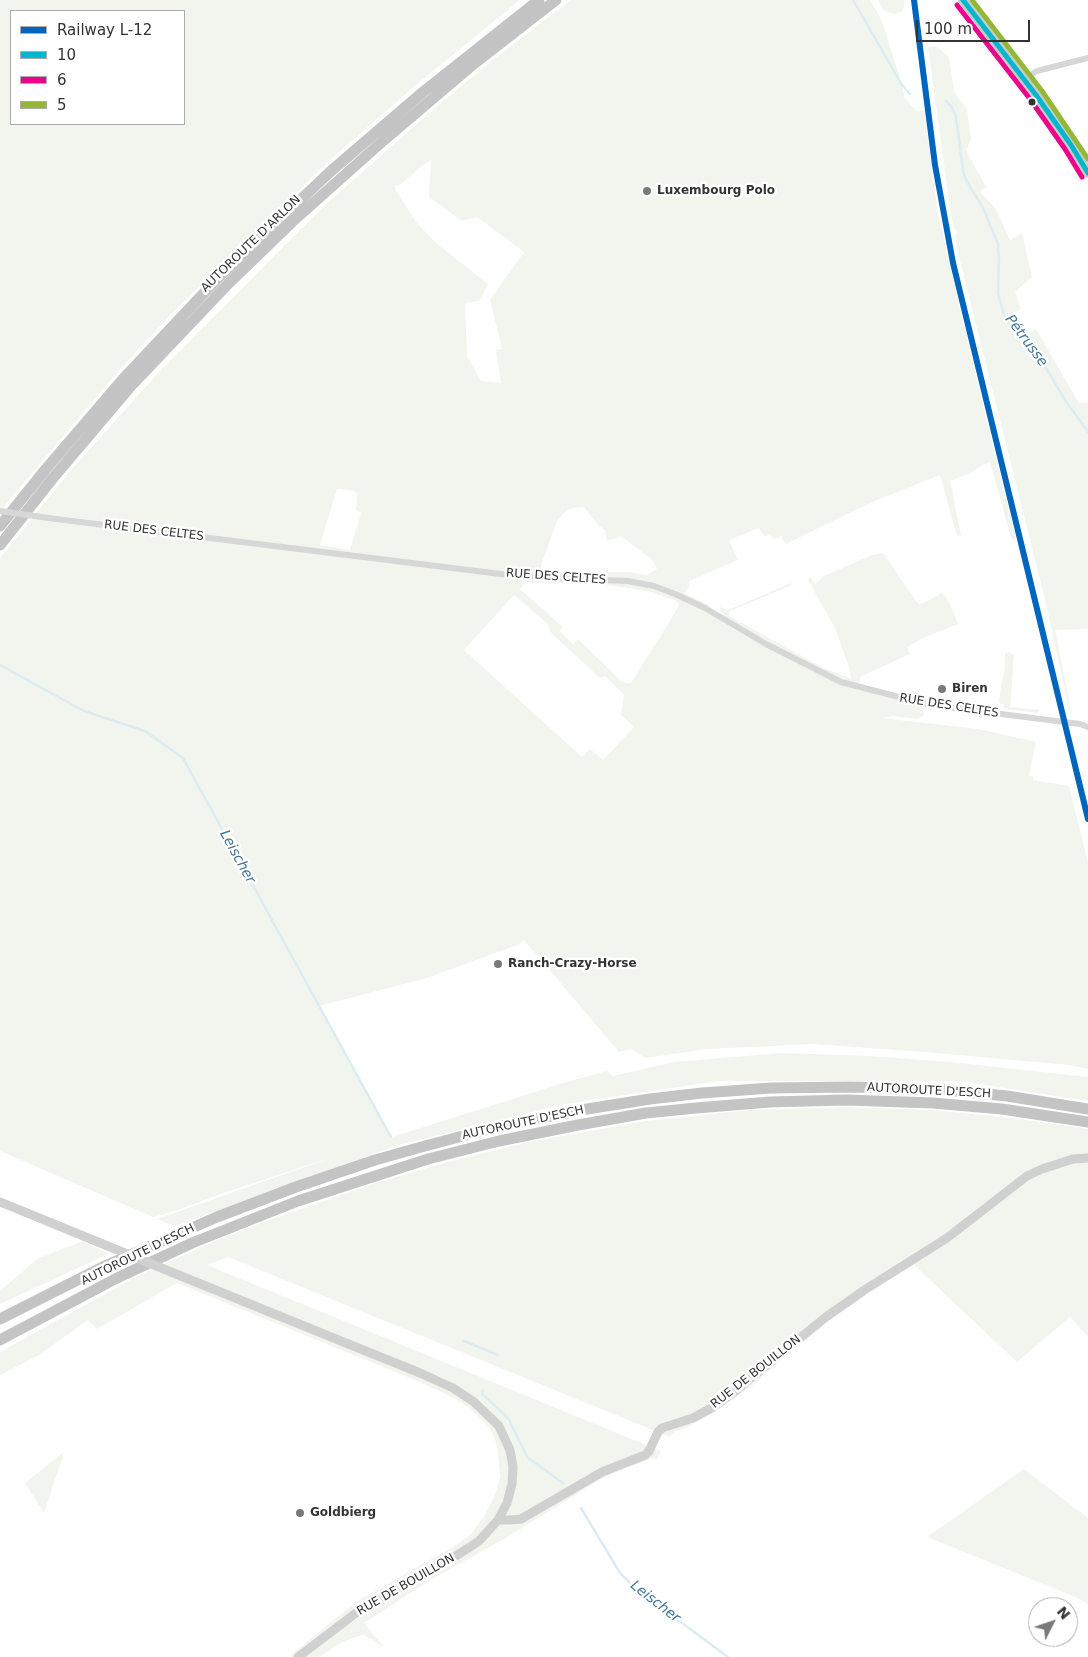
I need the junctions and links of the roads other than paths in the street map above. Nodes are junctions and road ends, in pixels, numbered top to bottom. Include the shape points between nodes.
1 (538, 0) edge
2 (556, 0) edge
3 (963, 0) edge
4 (1088, 58) edge
5 (1024, 80) junction
6 (1088, 173) edge
7 (0, 511) edge
8 (0, 526) edge
9 (0, 544) edge
10 (1088, 727) edge
11 (1088, 1109) edge
12 (1088, 1122) edge
13 (1088, 1158) edge
14 (0, 1202) edge
15 (1, 1318) edge
16 (1, 1340) edge
17 (498, 1520) junction
18 (298, 1657) edge

1 - 8 highway, AUTOROUTE D'ARLON via 338,165 220,276 123,379
2 - 9 highway, AUTOROUTE D'ARLON via 384,140 228,284 131,386
3 - 5 main road
4 - 5 street via 1034,72
5 - 6 main road
7 - 10 street, RUE DES CELTES, bridge via 526,577 628,581 654,586 705,608 841,682 930,705
11 - 15 highway, AUTOROUTE D'ESCH via 944,1090 849,1087 702,1093 581,1110 425,1146 296,1187 105,1266
12 - 16 highway, AUTOROUTE D'ESCH via 1002,1109 846,1100 696,1108 578,1125 428,1159 298,1200 117,1278
13 - 17 main road, RUE DE BOUILLON via 1073,1159 1027,1176 948,1238 826,1317 734,1392 693,1418 662,1428 645,1455 602,1472 521,1519
14 - 17 main road, bridge via 453,1388 474,1402 499,1426 510,1450 512,1484
17 - 18 main road, RUE DE BOUILLON via 460,1554 356,1613

